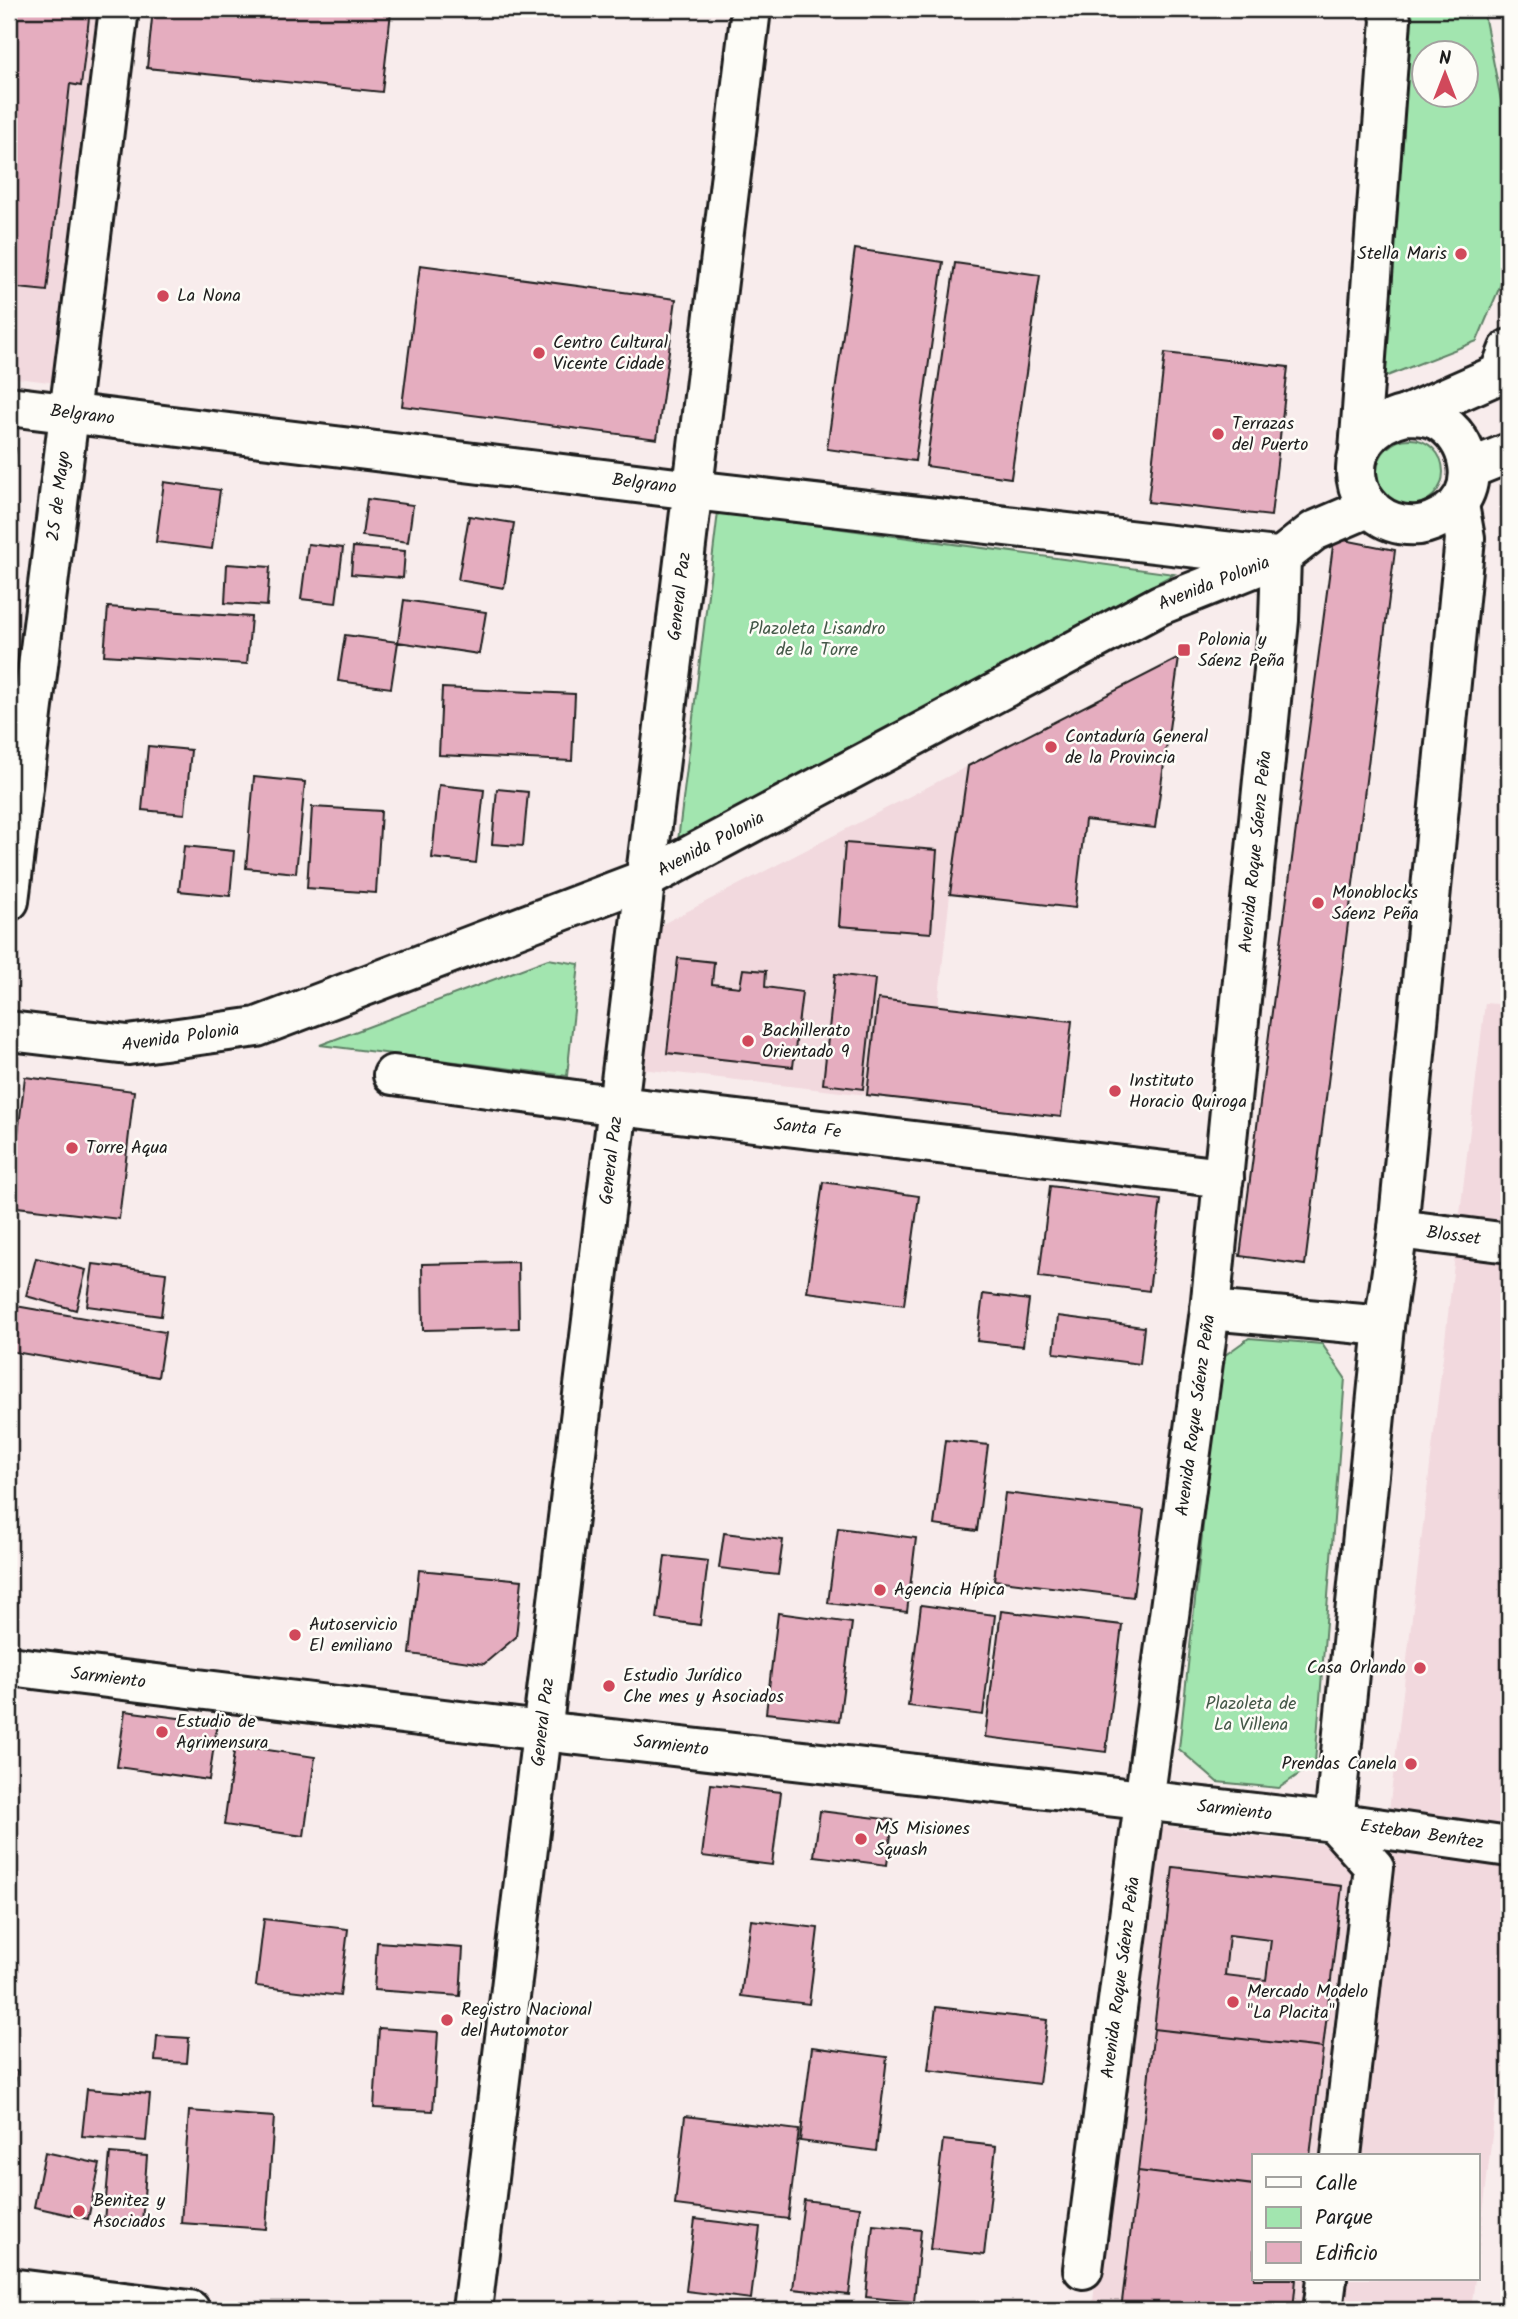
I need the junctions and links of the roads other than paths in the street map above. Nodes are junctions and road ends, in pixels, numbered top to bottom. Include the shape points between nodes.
1 (119, 9) edge
2 (751, 9) edge
3 (1389, 9) edge
4 (1509, 349) edge
5 (9, 406) edge
6 (69, 414) junction
7 (1406, 415) junction
8 (1359, 451) junction
9 (1509, 453) edge
10 (1469, 469) junction
11 (693, 490) junction
12 (1459, 505) junction
13 (1370, 507) junction
14 (1281, 558) junction
15 (646, 878) junction
16 (9, 901) edge
17 (9, 1031) edge
18 (393, 1075) dead end
19 (619, 1106) junction
20 (1224, 1178) junction
21 (1398, 1229) junction
22 (1509, 1243) edge
23 (1210, 1310) junction
24 (1384, 1326) junction
25 (9, 1666) edge
26 (542, 1731) junction
27 (1144, 1801) junction
28 (1334, 1822) junction
29 (1509, 1847) edge
30 (1341, 2154) edge
31 (1083, 2269) dead end
32 (1327, 2280) edge
33 (9, 2288) edge
34 (190, 2310) edge
35 (472, 2310) edge
36 (1323, 2310) edge

1 - 6 street, 25 de Mayo
2 - 11 street, General Paz
3 - 8 street
4 - 7 street via 1499,374
5 - 6 street, Belgrano
6 - 11 street, Belgrano
6 - 16 street, 25 de Mayo
7 - 8 street via 1377,426
7 - 10 street via 1422,415 1449,429 1460,441
8 - 13 street via 1356,481
9 - 10 street
10 - 12 street
11 - 14 street, Belgrano
11 - 15 street, General Paz
12 - 13 street via 1422,525 1385,519
12 - 21 street via 1465,538
13 - 14 street, Avenida Polonia via 1314,531
14 - 15 street, Avenida Polonia via 1160,605
14 - 20 street, Avenida Roque Sáenz Peña via 1278,634
15 - 17 street, Avenida Polonia via 257,1027 128,1045
15 - 19 street, General Paz
18 - 19 street, Santa Fe
19 - 20 street, Santa Fe
19 - 26 street, General Paz
20 - 23 street, Avenida Roque Sáenz Peña
21 - 22 street, Blosset
21 - 24 street
23 - 24 street
23 - 27 street, Avenida Roque Sáenz Peña
24 - 28 street
25 - 26 street, Sarmiento
26 - 27 street, Sarmiento
26 - 35 street, General Paz
27 - 28 street, Sarmiento
27 - 31 street, Avenida Roque Sáenz Peña
28 - 29 street, Esteban Benítez
28 - 30 street via 1374,1867
32 - 36 street
33 - 34 street

